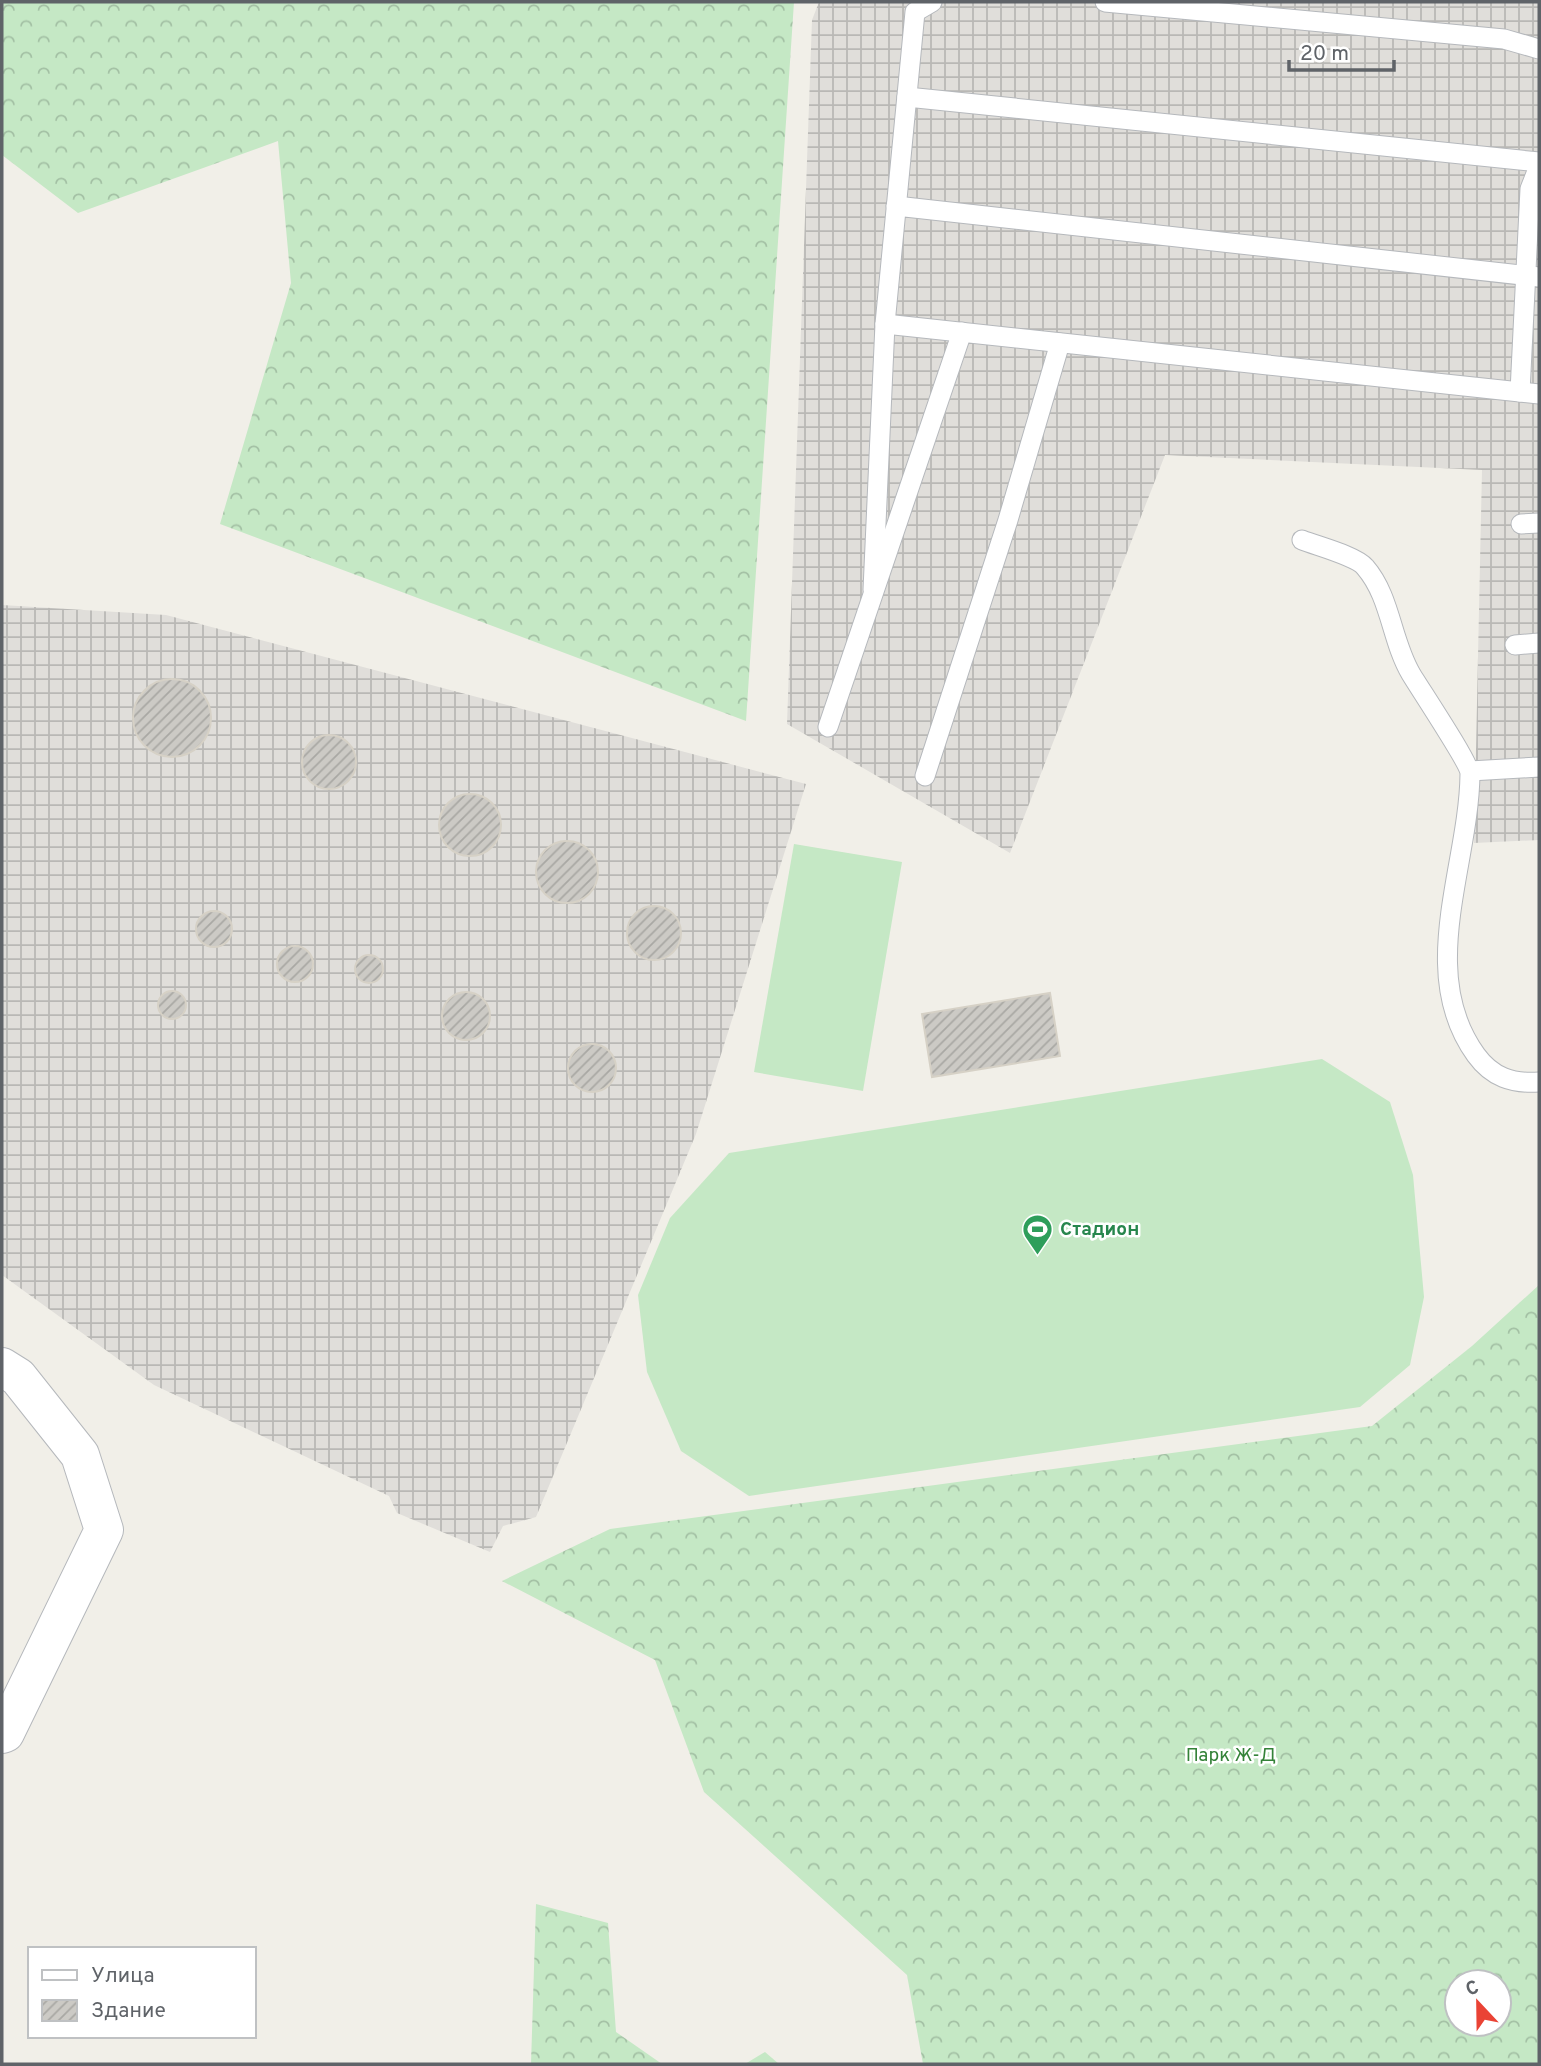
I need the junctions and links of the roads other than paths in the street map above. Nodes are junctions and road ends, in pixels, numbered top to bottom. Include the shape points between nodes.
1 (932, 2) edge
2 (1105, 2) edge
3 (1539, 49) edge
4 (906, 97) junction
5 (1539, 164) edge
6 (896, 206) junction
7 (1533, 276) edge
8 (885, 324) junction
9 (962, 332) junction
10 (1060, 343) junction
11 (1530, 393) edge
12 (1302, 540) dead end
13 (873, 590) junction
14 (1539, 643) edge
15 (1515, 645) dead end
16 (828, 727) dead end
17 (1539, 767) edge
18 (1470, 771) junction
19 (925, 776) dead end
20 (1539, 1082) edge
21 (2, 1367) edge
22 (2, 1734) edge

1 - 4 lane via 915,12
2 - 3 lane via 1504,39
4 - 5 lane
4 - 6 lane
5 - 7 lane via 1530,189
6 - 7 lane
6 - 8 lane
7 - 11 lane
8 - 9 lane
8 - 13 lane
9 - 10 lane
9 - 13 lane
10 - 11 lane
10 - 19 lane
12 - 18 lane via 1363,564 1380,586 1407,667
13 - 16 lane
14 - 15 lane
17 - 18 lane
18 - 20 lane via 1448,951 1449,1000 1464,1038 1488,1071 1518,1084
21 - 22 street via 18,1377 80,1455 104,1530

